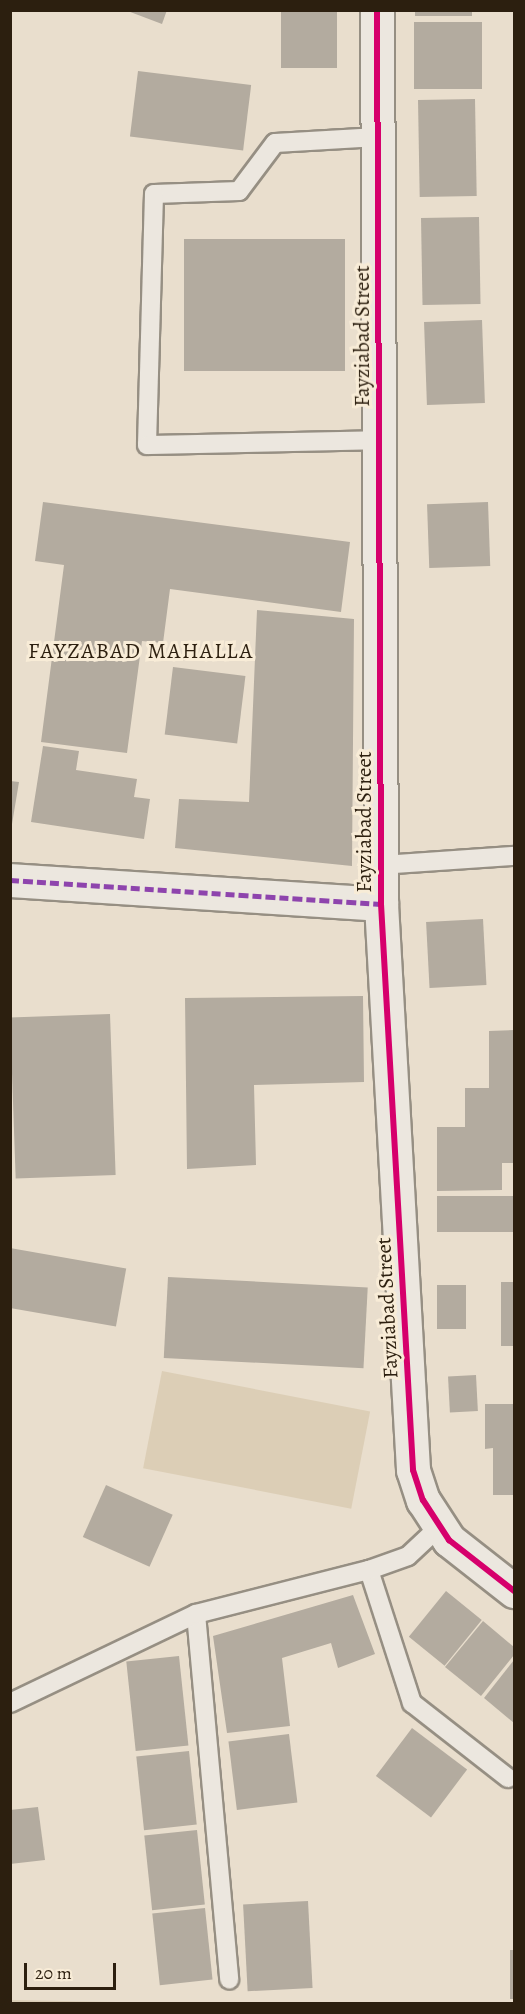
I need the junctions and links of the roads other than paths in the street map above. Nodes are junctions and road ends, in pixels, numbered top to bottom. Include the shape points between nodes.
1 (377, 10) edge
2 (378, 137) junction
3 (379, 440) junction
4 (514, 856) edge
5 (381, 865) junction
6 (10, 880) edge
7 (381, 904) junction
8 (439, 1527) junction
9 (369, 1570) junction
10 (514, 1592) edge
11 (196, 1614) junction
12 (10, 1703) edge
13 (508, 1778) dead end
14 (229, 1980) dead end

1 - 2 street, Fayziabad Street
2 - 3 street, Fayziabad Street
2 - 3 lane via 275,143 239,191 154,194 147,445
3 - 5 street, Fayziabad Street
4 - 5 lane
5 - 7 street, Fayziabad Street
6 - 7 street
7 - 8 street, Fayziabad Street via 413,1470 423,1500
8 - 9 lane via 408,1556
8 - 10 street, Fayziabad Street via 460,1552
9 - 11 lane
9 - 13 lane via 412,1703
11 - 12 lane
11 - 14 lane

